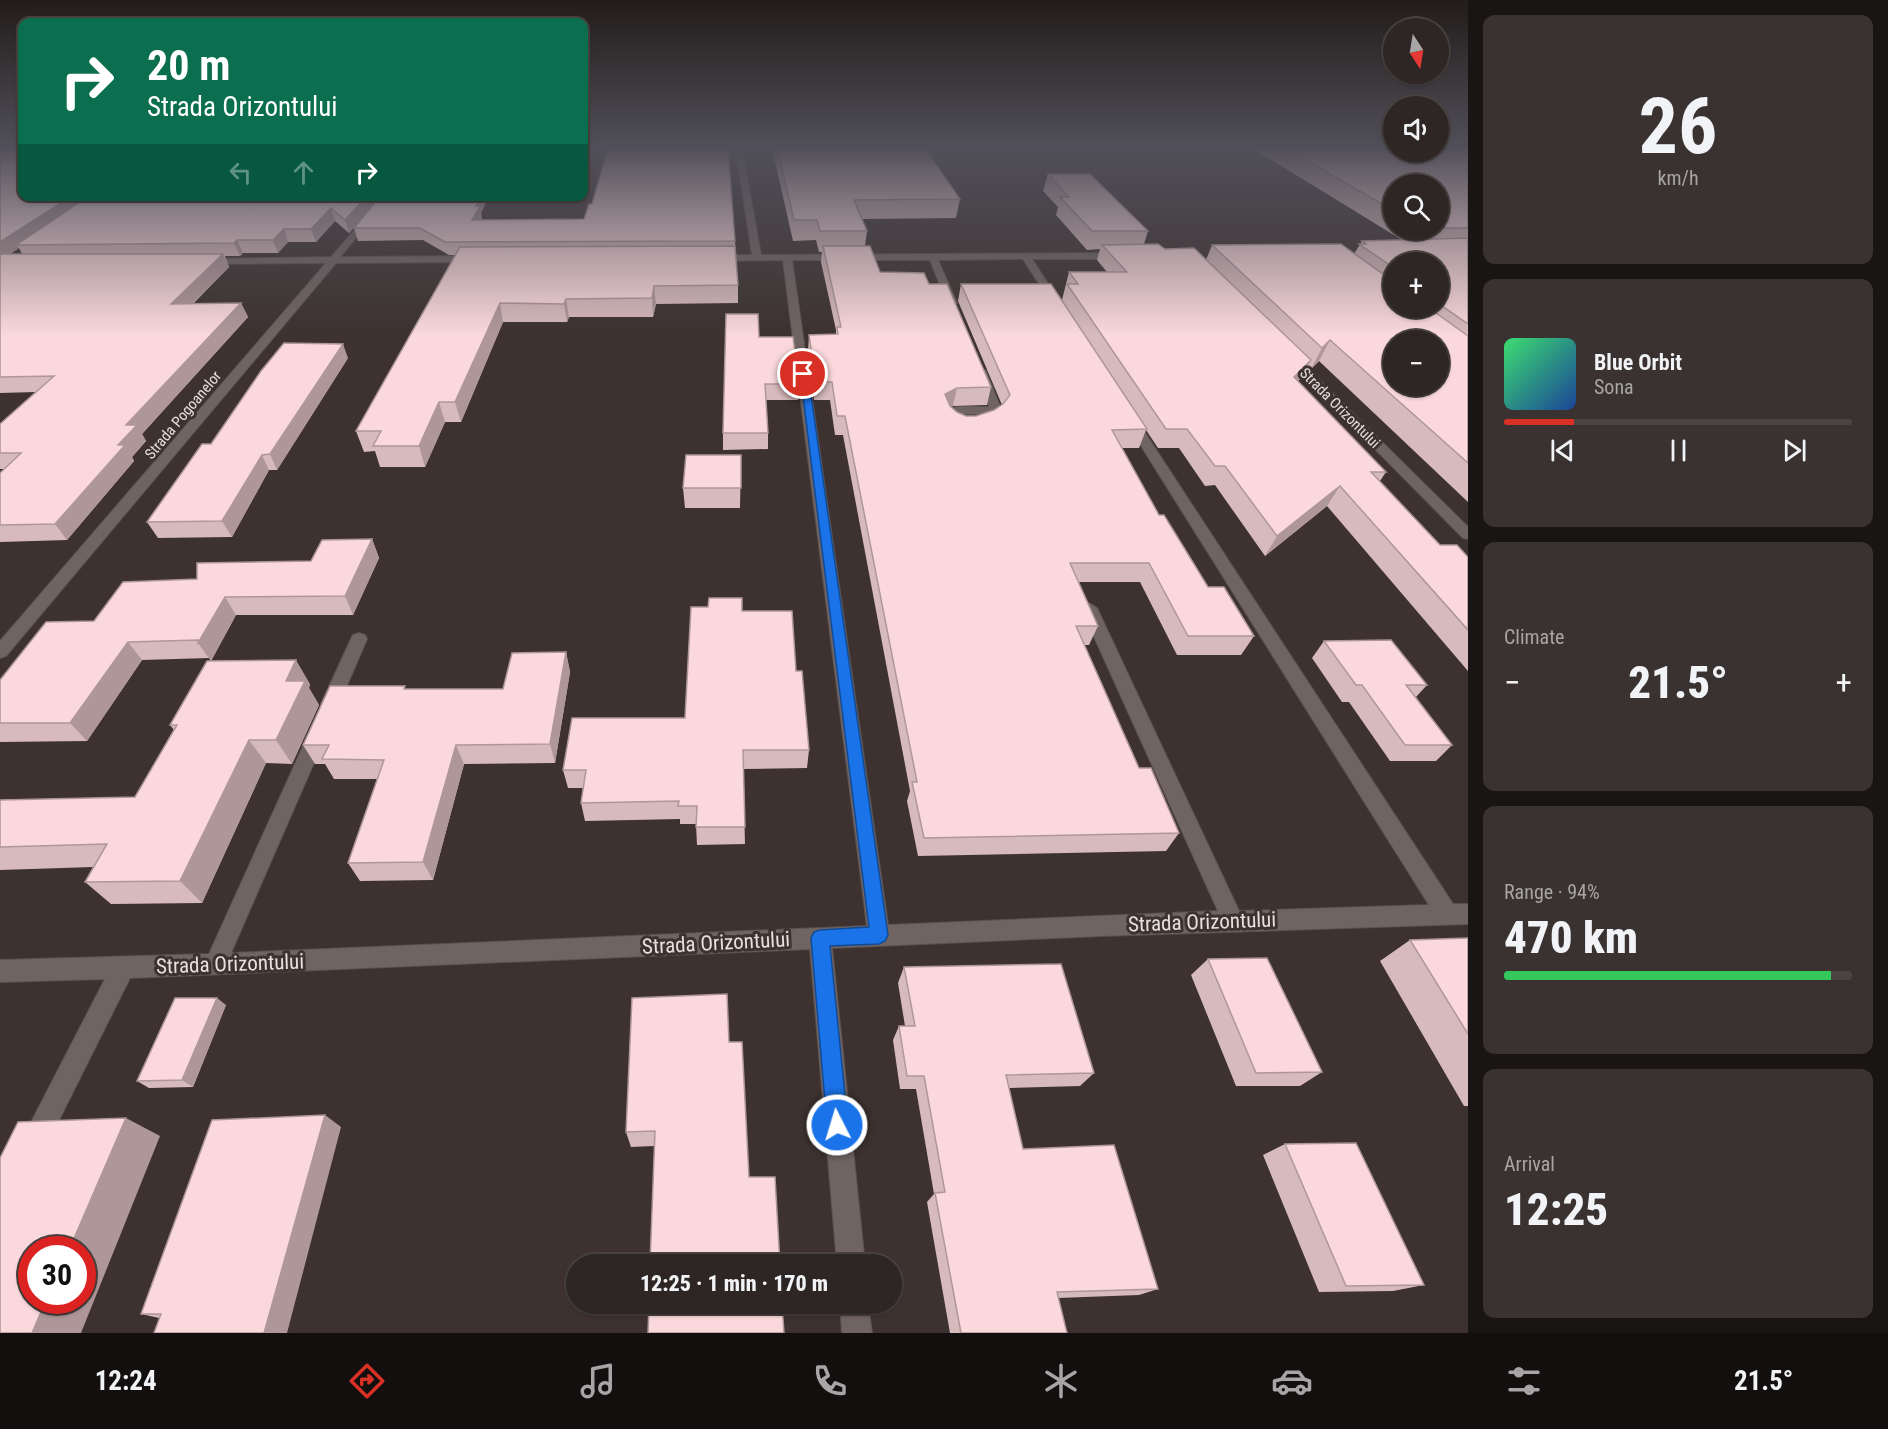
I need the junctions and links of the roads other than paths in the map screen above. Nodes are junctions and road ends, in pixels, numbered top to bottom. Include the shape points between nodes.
1 (376, 210) edge
2 (749, 210) edge
3 (1128, 256) edge
4 (757, 257) junction
5 (787, 257) junction
6 (933, 257) junction
7 (1026, 257) junction
8 (710, 258) edge
9 (488, 259) edge
10 (335, 260) junction
11 (195, 261) edge
12 (1065, 317) edge
13 (958, 318) edge
14 (1285, 352) edge
15 (977, 361) edge
16 (1122, 406) edge
17 (995, 408) junction
18 (991, 423) edge
19 (965, 428) edge
20 (1468, 536) edge
21 (1082, 591) edge
22 (359, 639) dead end
23 (0, 652) edge
24 (1457, 914) edge
25 (1233, 921) junction
26 (879, 935) junction
27 (820, 938) junction
28 (215, 965) junction
29 (123, 968) junction
30 (0, 970) edge
31 (27, 1156) edge
32 (850, 1254) edge
33 (855, 1314) edge
34 (857, 1333) edge

1 - 10 street, Strada Pogoanelor
2 - 4 street
3 - 7 street
4 - 5 street
4 - 8 street
5 - 6 street
5 - 26 street
6 - 7 street
6 - 13 street
7 - 12 street
9 - 10 street
10 - 11 street
10 - 23 street, Strada Pogoanelor
14 - 20 street, Strada Orizontului
15 - 17 street
16 - 24 street
17 - 18 street via 997,414
17 - 19 street via 950,413 954,425
21 - 25 street
22 - 28 street
24 - 25 street, Strada Orizontului
25 - 26 street, Strada Orizontului
26 - 27 street, Strada Orizontului
27 - 28 street, Strada Orizontului
27 - 32 street
28 - 29 street, Strada Orizontului
29 - 30 street, Strada Orizontului
29 - 31 street
33 - 34 street

